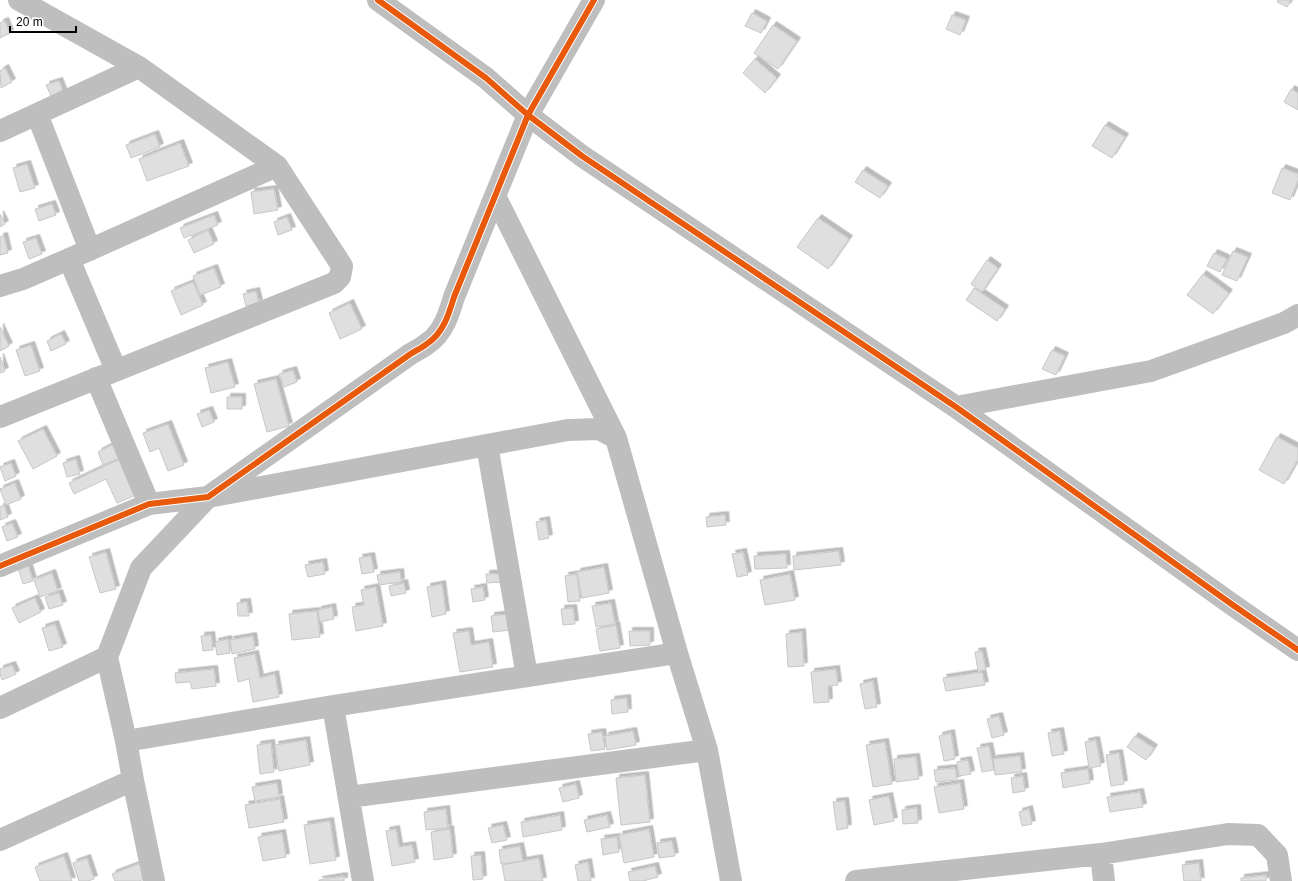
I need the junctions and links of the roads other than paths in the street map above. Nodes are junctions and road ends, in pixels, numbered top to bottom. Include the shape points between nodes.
1 (19, 0) edge
2 (378, 0) edge
3 (594, 0) edge
4 (139, 67) junction
5 (37, 114) junction
6 (528, 115) junction
7 (0, 131) edge
8 (278, 166) junction
9 (495, 196) junction
10 (90, 250) junction
11 (70, 260) junction
12 (0, 286) edge
13 (1298, 315) edge
14 (116, 370) junction
15 (96, 378) junction
16 (956, 407) junction
17 (0, 417) edge
18 (616, 438) junction
19 (488, 445) junction
20 (208, 497) junction
21 (149, 504) junction
22 (0, 566) edge
23 (1298, 650) edge
24 (677, 653) junction
25 (107, 657) junction
26 (527, 676) junction
27 (333, 706) junction
28 (0, 708) edge
29 (126, 741) junction
30 (707, 750) junction
31 (133, 780) junction
32 (349, 798) junction
33 (0, 840) edge
34 (1101, 854) junction
35 (154, 881) edge
36 (363, 881) edge
37 (731, 881) edge
38 (856, 881) edge
39 (1104, 881) edge
40 (1281, 881) edge

1 - 4 street
2 - 6 street via 486,78
3 - 6 street
4 - 5 street
4 - 8 street
5 - 7 street
5 - 10 street
6 - 9 street
6 - 16 street via 582,156
8 - 10 street
8 - 14 street via 342,266 340,277 334,283
9 - 18 street
9 - 20 street via 448,317 429,342
10 - 11 street
11 - 12 street
11 - 14 street
13 - 16 street via 1284,323 1151,372
14 - 15 street
15 - 17 street
15 - 21 street
16 - 23 street
18 - 19 street via 599,429 568,430
18 - 24 street
19 - 20 street
19 - 26 street
20 - 21 street
20 - 25 street via 141,568
21 - 22 street
24 - 26 street
24 - 30 street
25 - 28 street
25 - 29 street
26 - 27 street
27 - 29 street
27 - 32 street
29 - 31 street
30 - 32 street
30 - 37 street
31 - 33 street
31 - 35 street
32 - 36 street
34 - 38 street
34 - 39 street
34 - 40 street via 1228,834 1258,835 1277,855

